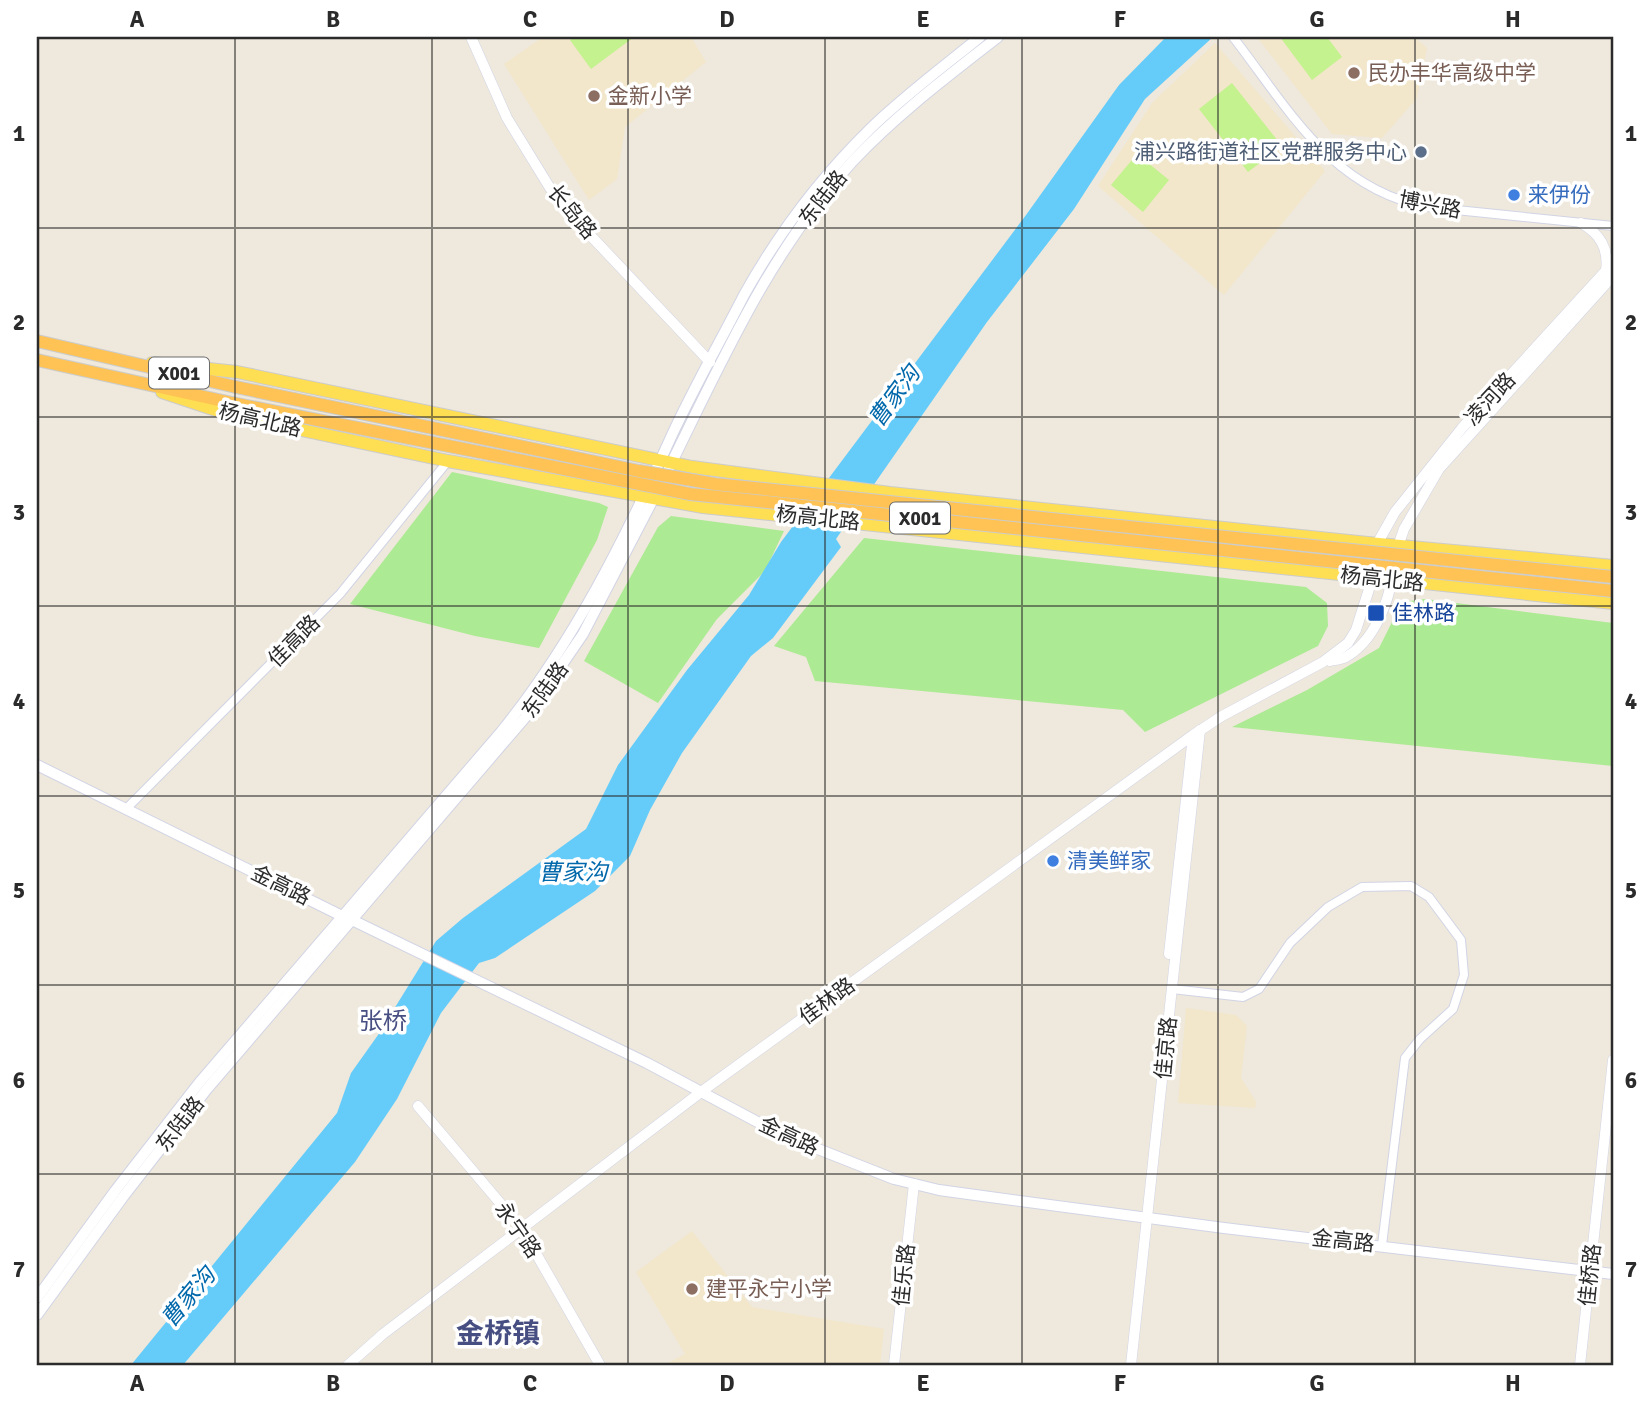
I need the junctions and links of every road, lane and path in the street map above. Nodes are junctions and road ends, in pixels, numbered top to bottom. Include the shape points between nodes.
1 (471, 37) edge
2 (980, 37) edge
3 (998, 37) edge
4 (1234, 37) edge
5 (1581, 223) junction
6 (1613, 226) edge
7 (1611, 270) edge
8 (37, 341) edge
9 (37, 360) edge
10 (122, 360) junction
11 (710, 362) junction
12 (118, 378) junction
13 (448, 461) junction
14 (666, 463) junction
15 (649, 498) junction
16 (1377, 544) junction
17 (1398, 545) junction
18 (1613, 566) edge
19 (1613, 577) edge
20 (1371, 578) junction
21 (1392, 579) junction
22 (1613, 591) edge
23 (1613, 603) edge
24 (1322, 662) junction
25 (1197, 733) junction
26 (37, 765) edge
27 (126, 809) junction
28 (347, 918) junction
29 (1172, 989) junction
30 (1613, 1060) edge
31 (701, 1092) junction
32 (418, 1106) dead end
33 (914, 1184) junction
34 (1145, 1217) junction
35 (522, 1229) junction
36 (1381, 1245) junction
37 (1590, 1271) junction
38 (1613, 1274) edge
39 (37, 1298) edge
40 (37, 1315) edge
41 (348, 1365) edge
42 (600, 1365) edge
43 (894, 1365) edge
44 (1130, 1365) edge
45 (1580, 1365) edge

1 - 11 street, 长岛路 via 507,118 550,188
2 - 11 main road, 东陆路 via 884,116 815,190 767,256
3 - 14 main road, 东陆路 via 918,100 841,174 753,300
4 - 5 street, 博兴路 via 1319,147 1373,190 1426,207
5 - 6 street, 博兴路
5 - 7 street via 1603,243
7 - 16 street, 凌河路 via 1432,464
7 - 17 street, 凌河路 via 1439,469
8 - 10 highway, 杨高北路 / X001
9 - 12 highway, 杨高北路 / X001
10 - 14 main road, 杨高北路 / X001 via 237,372
10 - 19 highway, 杨高北路 / X001, bridge via 715,484
11 - 14 main road, 东陆路
12 - 13 main road, 杨高北路 / X001 via 231,415
12 - 22 highway, 杨高北路 / X001, bridge via 690,494
13 - 15 main road, 杨高北路 / X001
13 - 27 street, 佳高路 via 340,594
14 - 15 main road, 东陆路
14 - 16 main road, 杨高北路 / X001 via 818,485
15 - 20 main road, 杨高北路 / X001
15 - 28 main road, 东陆路 via 540,681
16 - 17 main road, 杨高北路 / X001
16 - 20 street, 佳林路
17 - 18 main road, 杨高北路 / X001
17 - 21 street, 佳林路
20 - 21 main road, 杨高北路 / X001
20 - 24 street, 佳林路 via 1356,630 1348,643
21 - 23 main road, 杨高北路 / X001
21 - 24 street, 佳林路 via 1382,614 1364,640 1346,658
24 - 25 street, 佳林路
25 - 29 street, 佳京路
25 - 31 street, 佳林路
25 - 34 street, 佳京路
26 - 27 main road, 金高路
27 - 28 main road, 金高路
28 - 31 main road, 金高路
28 - 39 main road, 东陆路 via 239,1035 153,1141
28 - 40 main road, 东陆路 via 161,1147
29 - 34 street, 佳京路
29 - 36 street via 1243,997 1259,989 1290,943 1328,906 1362,887 1411,886 1429,897 1461,940 1464,975 1453,1009 1405,1058
30 - 37 street, 佳桥路
31 - 33 main road, 金高路 via 780,1134
31 - 35 street, 佳林路
32 - 35 street, 永宁路
33 - 34 main road, 金高路
33 - 43 street, 佳乐路
34 - 36 main road, 金高路
34 - 44 street, 佳京路
35 - 41 street, 佳林路
35 - 42 street, 永宁路
36 - 37 main road, 金高路
37 - 38 main road, 金高路
37 - 45 street, 佳桥路

